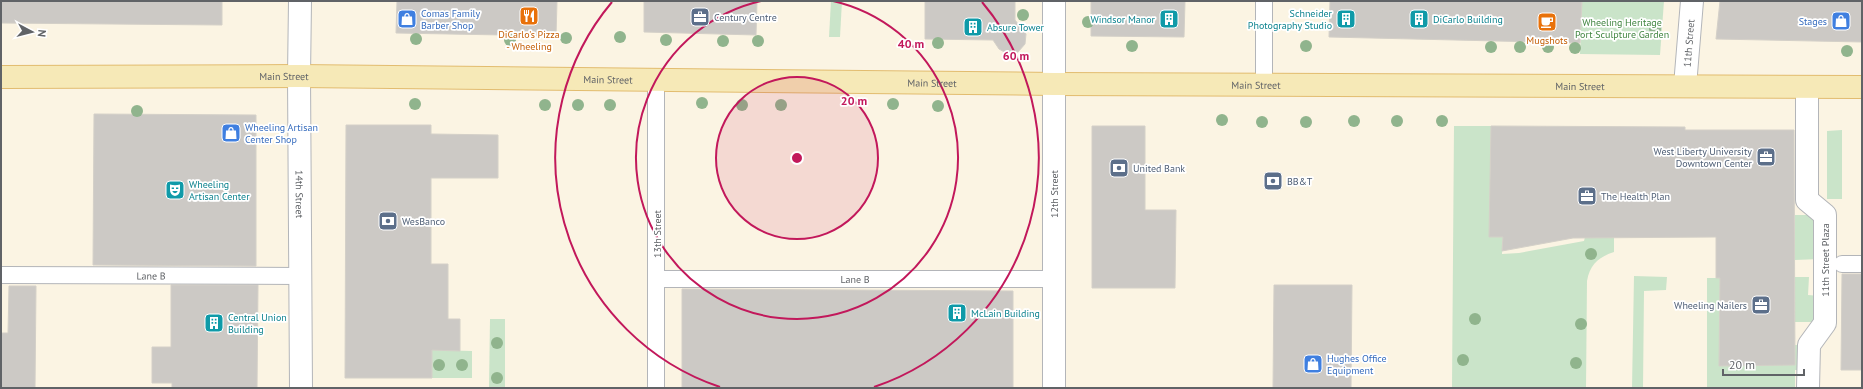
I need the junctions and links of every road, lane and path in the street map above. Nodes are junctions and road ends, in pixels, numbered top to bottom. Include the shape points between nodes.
1 (300, 1) edge
2 (1054, 1) edge
3 (1264, 1) edge
4 (1692, 1) edge
5 (299, 76) junction
6 (1, 77) edge
7 (656, 80) junction
8 (1055, 84) junction
9 (1264, 85) junction
10 (1685, 86) junction
11 (1807, 87) junction
12 (1862, 87) edge
13 (1842, 264) dead end
14 (1862, 264) edge
15 (1, 276) edge
16 (300, 276) junction
17 (657, 279) junction
18 (1054, 279) junction
19 (301, 388) edge
20 (656, 388) edge
21 (1054, 388) edge
22 (1808, 388) edge

1 - 5 street, 14th Street
2 - 8 street, 12th Street
3 - 9 lane
4 - 10 street, 11th Street
5 - 6 main road, Main Street
5 - 7 main road, Main Street
5 - 16 street, 14th Street
7 - 8 main road, Main Street
7 - 17 lane, 13th Street
8 - 9 main road, Main Street
8 - 18 street, 12th Street
9 - 10 main road, Main Street
10 - 11 main road, Main Street
11 - 12 main road, Main Street
11 - 22 street, 11th Street Plaza via 1807,200 1825,215 1824,323 1809,345
13 - 14 lane
15 - 16 lane, Lane B
16 - 19 street, 14th Street
17 - 18 lane, Lane B
17 - 20 lane, 13th Street
18 - 21 street, 12th Street

